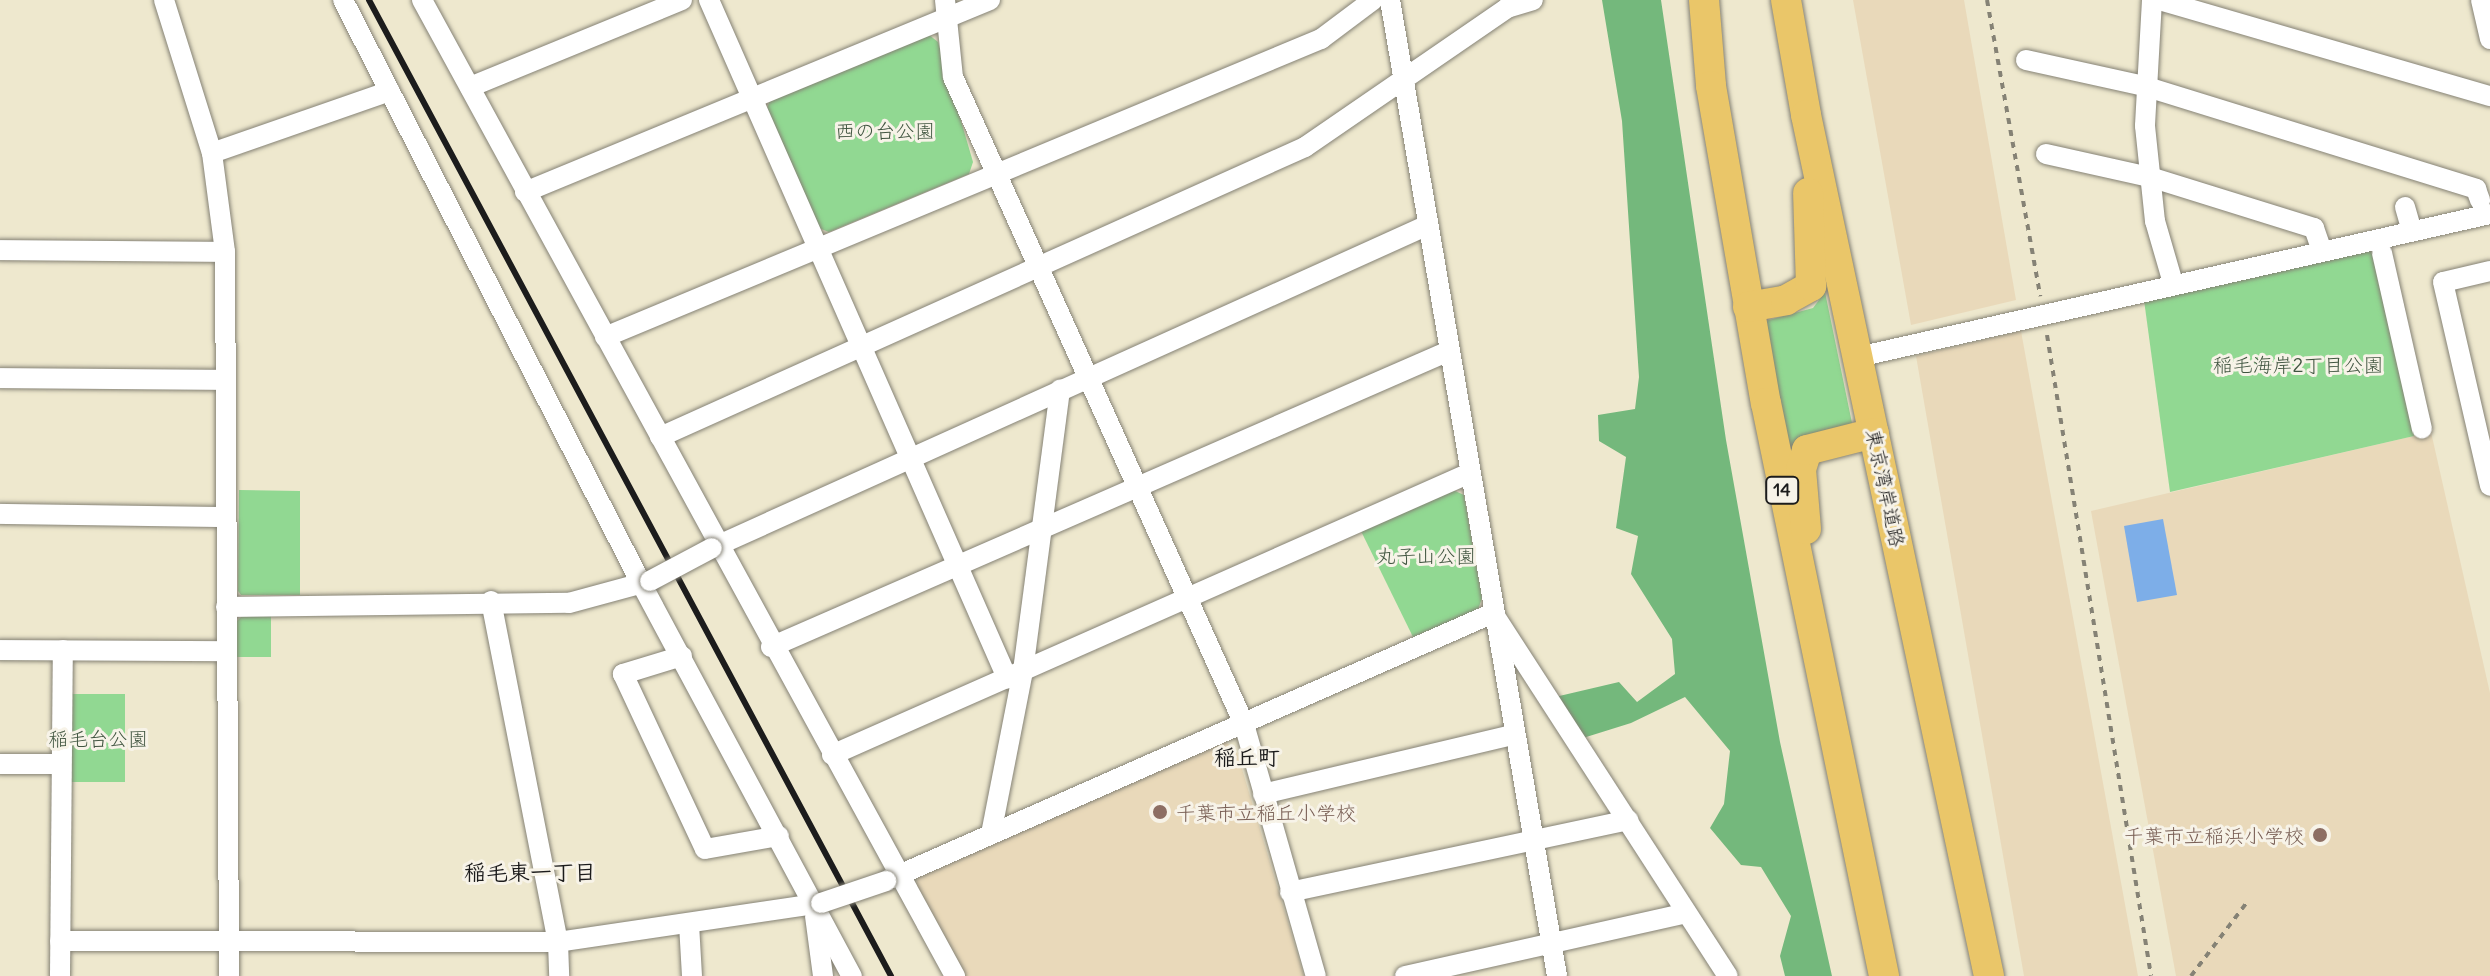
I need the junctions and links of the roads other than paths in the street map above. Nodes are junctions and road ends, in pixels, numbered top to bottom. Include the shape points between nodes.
1 (164, 0) edge
2 (343, 0) edge
3 (422, 0) edge
4 (682, 0) edge
5 (709, 0) edge
6 (945, 0) edge
7 (990, 0) edge
8 (1373, 0) edge
9 (1390, 0) edge
10 (1533, 0) edge
11 (1704, 0) edge
12 (1786, 0) edge
13 (2152, 0) edge
14 (2159, 0) edge
15 (2481, 0) edge
16 (945, 21) junction
17 (2490, 35) edge
18 (2026, 60) dead end
19 (1406, 78) junction
20 (2144, 86) junction
21 (470, 87) junction
22 (390, 91) junction
23 (2490, 96) edge
24 (750, 99) junction
25 (1806, 115) junction
26 (212, 153) junction
27 (2046, 154) dead end
28 (994, 174) junction
29 (2150, 177) junction
30 (525, 192) junction
31 (2405, 207) dead end
32 (2485, 207) edge
33 (1428, 225) junction
34 (2412, 231) junction
35 (814, 248) junction
36 (0, 250) edge
37 (2322, 251) junction
38 (225, 252) junction
39 (2382, 253) dead end
40 (1036, 267) junction
41 (2490, 271) edge
42 (2173, 283) junction
43 (1748, 307) junction
44 (605, 337) junction
45 (860, 349) junction
46 (1449, 351) junction
47 (1858, 357) junction
48 (1089, 376) junction
49 (0, 378) edge
50 (226, 380) junction
51 (1060, 389) junction
52 (2422, 429) dead end
53 (1874, 433) junction
54 (660, 437) junction
55 (909, 456) junction
56 (1470, 473) junction
57 (2490, 486) edge
58 (1136, 487) junction
59 (0, 514) edge
60 (226, 517) junction
61 (1045, 528) junction
62 (716, 545) junction
63 (958, 566) junction
64 (646, 583) junction
65 (1187, 596) junction
66 (491, 601) junction
67 (1804, 603) junction
68 (226, 607) junction
69 (1493, 613) junction
70 (771, 647) junction
71 (0, 650) edge
72 (63, 650) junction
73 (226, 651) junction
74 (682, 656) junction
75 (1015, 674) junction
76 (1244, 724) junction
77 (1513, 735) junction
78 (832, 755) junction
79 (0, 764) edge
80 (60, 764) junction
81 (1263, 794) junction
82 (1628, 820) junction
83 (991, 834) junction
84 (779, 836) junction
85 (1535, 841) junction
86 (893, 878) junction
87 (1290, 892) junction
88 (818, 904) junction
89 (1686, 913) junction
90 (689, 924) junction
91 (60, 941) junction
92 (229, 941) junction
93 (558, 942) junction
94 (1551, 944) junction
95 (60, 976) edge
96 (229, 976) edge
97 (559, 976) edge
98 (692, 976) edge
99 (823, 976) edge
100 (852, 976) edge
101 (955, 976) edge
102 (1316, 976) edge
103 (1405, 976) edge
104 (1557, 976) edge
105 (1728, 976) edge
106 (1884, 976) edge
107 (1989, 976) edge

1 - 26 street
2 - 22 street
3 - 21 street
4 - 21 street
5 - 24 street
6 - 16 street
7 - 16 street
8 - 28 street via 1321,39
9 - 19 street
10 - 19 street via 1507,8
11 - 43 highway, 14 via 1711,86
12 - 25 highway, 東京湾岸道路
13 - 20 street
14 - 23 street
15 - 17 street
16 - 24 street
16 - 28 street via 953,77
18 - 20 street
19 - 33 street
19 - 40 street via 1305,147
20 - 29 street
20 - 32 street via 2476,189
21 - 30 street
22 - 26 street
22 - 64 street
24 - 30 street
24 - 35 street
25 - 43 highway via 1811,286 1786,300
25 - 47 highway, 東京湾岸道路
26 - 38 street
27 - 29 street
28 - 35 street
28 - 40 street
29 - 37 street via 2314,228
29 - 42 street via 2155,221
30 - 44 street
31 - 34 street
32 - 34 street
33 - 46 street
33 - 48 street
34 - 37 street
35 - 44 street
35 - 45 street
36 - 38 street
37 - 42 street
38 - 50 street
39 - 52 street
40 - 45 street
40 - 48 street
41 - 57 street via 2443,282
42 - 47 street
43 - 67 highway, 14
44 - 54 street
45 - 54 street
45 - 55 street
46 - 56 street
46 - 58 street
47 - 53 highway, 東京湾岸道路
48 - 51 street
48 - 58 street
49 - 50 street
50 - 60 street
51 - 55 street
51 - 61 street
53 - 67 highway via 1813,446 1803,456
53 - 107 highway, 東京湾岸道路
54 - 62 street
55 - 62 street
55 - 63 street
56 - 65 street
56 - 69 street
58 - 61 street
58 - 65 street
59 - 60 street
60 - 68 street
61 - 63 street
61 - 75 street
62 - 64 street, bridge
62 - 70 street
63 - 70 street
63 - 75 street
64 - 66 street via 569,603
64 - 74 street
65 - 75 street
65 - 76 street
66 - 68 street
66 - 93 street
67 - 106 highway, 14
68 - 73 street
69 - 76 street
69 - 77 street
69 - 82 street
70 - 78 street
71 - 72 street
72 - 73 street
72 - 80 street
73 - 92 street
74 - 84 street
74 - 84 street via 623,674 705,849
75 - 78 street
75 - 83 street
76 - 81 street
76 - 83 street
77 - 81 street
77 - 85 street
78 - 86 street
79 - 80 street
80 - 91 street
81 - 87 street
82 - 85 street
82 - 89 street
83 - 86 street
84 - 88 street
85 - 87 street
85 - 94 street
86 - 88 street, bridge
86 - 101 street
87 - 102 street
88 - 90 street
88 - 99 street
88 - 100 street
89 - 94 street
89 - 105 street
90 - 93 street
90 - 98 street
91 - 92 street
91 - 95 street
92 - 93 street
92 - 96 street
93 - 97 street
94 - 103 street
94 - 104 street

